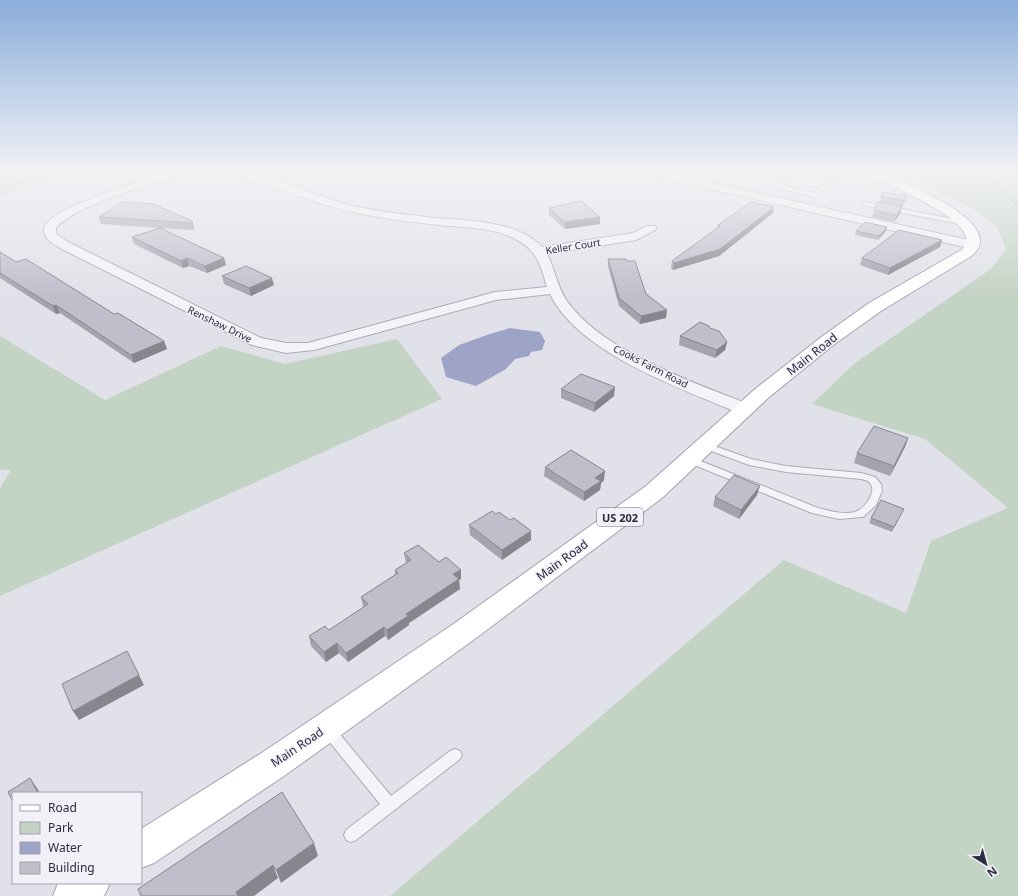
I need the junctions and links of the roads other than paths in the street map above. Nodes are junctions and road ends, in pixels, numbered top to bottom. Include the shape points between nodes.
1 (68, 213) edge
2 (375, 213) edge
3 (860, 213) edge
4 (896, 213) edge
5 (948, 213) edge
6 (651, 228) dead end
7 (969, 234) junction
8 (540, 251) junction
9 (554, 290) junction
10 (745, 409) junction
11 (698, 453) junction
12 (326, 727) junction
13 (455, 755) dead end
14 (390, 806) junction
15 (351, 835) dead end
16 (142, 849) edge
17 (90, 884) edge
18 (72, 896) edge

1 - 9 street, Renshaw Drive via 54,221 50,228 50,234 55,240 257,342 275,347 309,347 496,296
2 - 8 street, Cooks Farm Road via 501,230 521,236
3 - 7 street
4 - 7 lane
5 - 7 main road
6 - 8 street, Keller Court via 636,236
7 - 10 main road, Main Road / US 202 via 968,252 874,307 826,342
8 - 9 street, Cooks Farm Road via 547,262
9 - 10 street, Cooks Farm Road via 559,300 581,324 622,353
10 - 11 main road, Main Road / US 202
11 - 11 lane via 786,469 861,476 872,479 877,491 873,503 858,515 839,516 816,511
11 - 12 main road, Main Road / US 202 via 654,492 481,619
12 - 14 lane
12 - 16 main road, Main Road / US 202
13 - 14 lane
14 - 15 lane
17 - 18 main road

